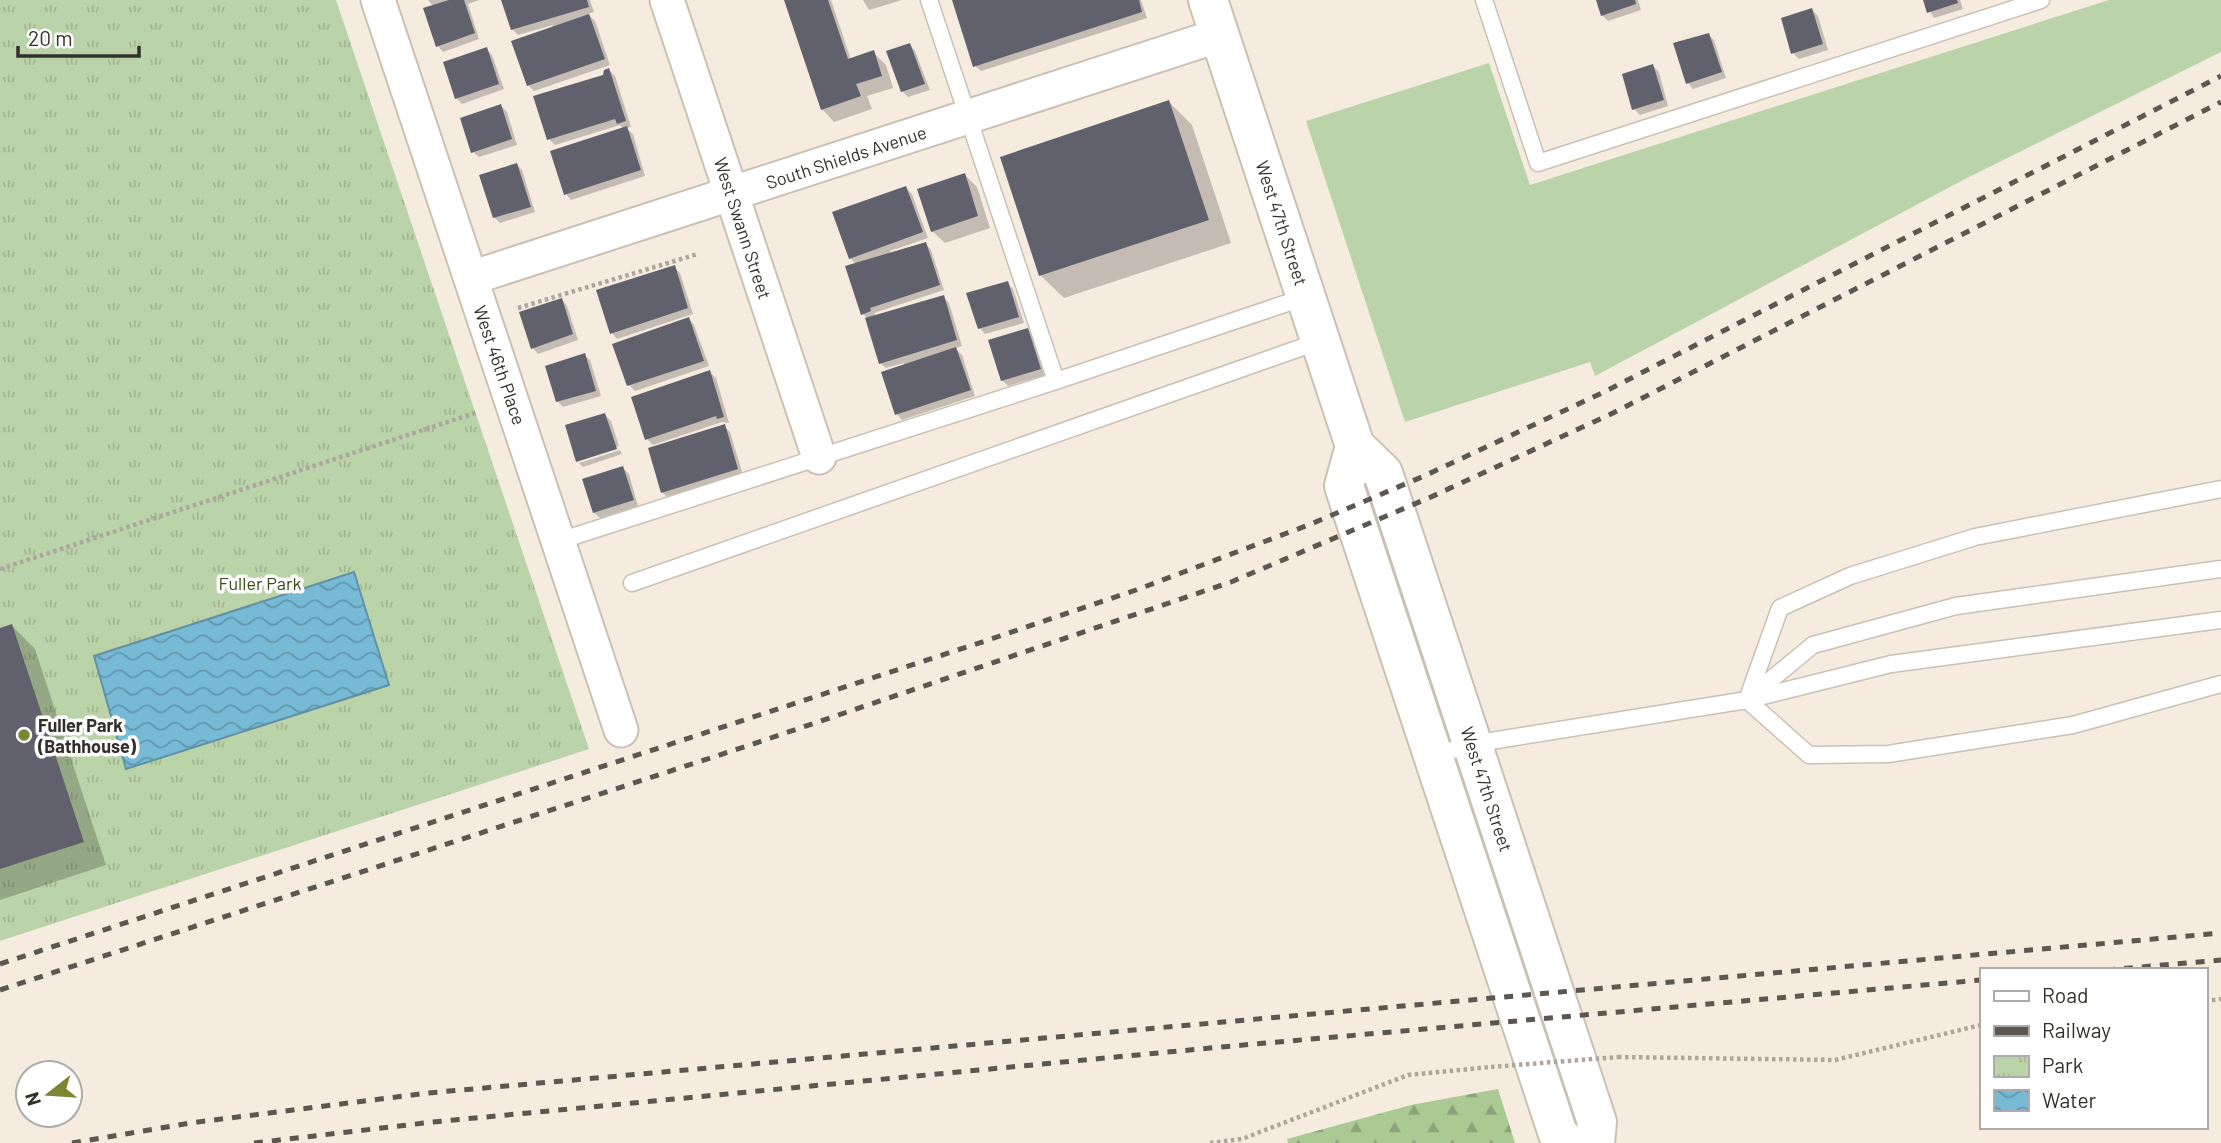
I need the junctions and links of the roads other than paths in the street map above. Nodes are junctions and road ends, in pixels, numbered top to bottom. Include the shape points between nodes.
1 (378, 0) edge
2 (667, 0) edge
3 (929, 0) edge
4 (1484, 0) edge
5 (2040, 0) edge
6 (1214, 18) edge
7 (968, 118) junction
8 (731, 194) junction
9 (471, 278) junction
10 (1306, 296) junction
11 (1320, 341) junction
12 (1056, 381) junction
13 (1354, 446) junction
14 (819, 457) junction
15 (2221, 489) edge
16 (559, 541) junction
17 (2221, 569) edge
18 (632, 583) dead end
19 (2221, 620) edge
20 (2221, 684) edge
21 (1747, 700) junction
22 (621, 730) dead end
23 (1472, 744) junction
24 (1434, 756) junction
25 (1567, 1143) edge
26 (1595, 1143) edge

1 - 9 street, West 46th Place
2 - 8 street, West Swann Street
3 - 7 lane
4 - 5 lane via 1538,163
6 - 7 street, South Shields Avenue
6 - 10 main road, West 47th Street
7 - 8 street, South Shields Avenue
7 - 12 lane
8 - 9 street, South Shields Avenue
8 - 14 street, West Swann Street
9 - 16 street, West 46th Place
10 - 11 main road, West 47th Street
10 - 12 lane
11 - 13 main road, West 47th Street
11 - 18 lane
12 - 14 lane
13 - 23 main road, West 47th Street via 1383,473
13 - 24 main road via 1344,486
14 - 16 lane
15 - 21 lane via 1975,537 1850,576 1780,608
16 - 22 street, West 46th Place
17 - 21 lane via 1956,606 1813,645
19 - 21 lane via 1891,664
20 - 21 lane via 2073,725 1888,754 1809,755
21 - 23 lane
23 - 24 lane
23 - 26 main road, West 47th Street via 1597,1122
24 - 25 main road via 1558,1134

